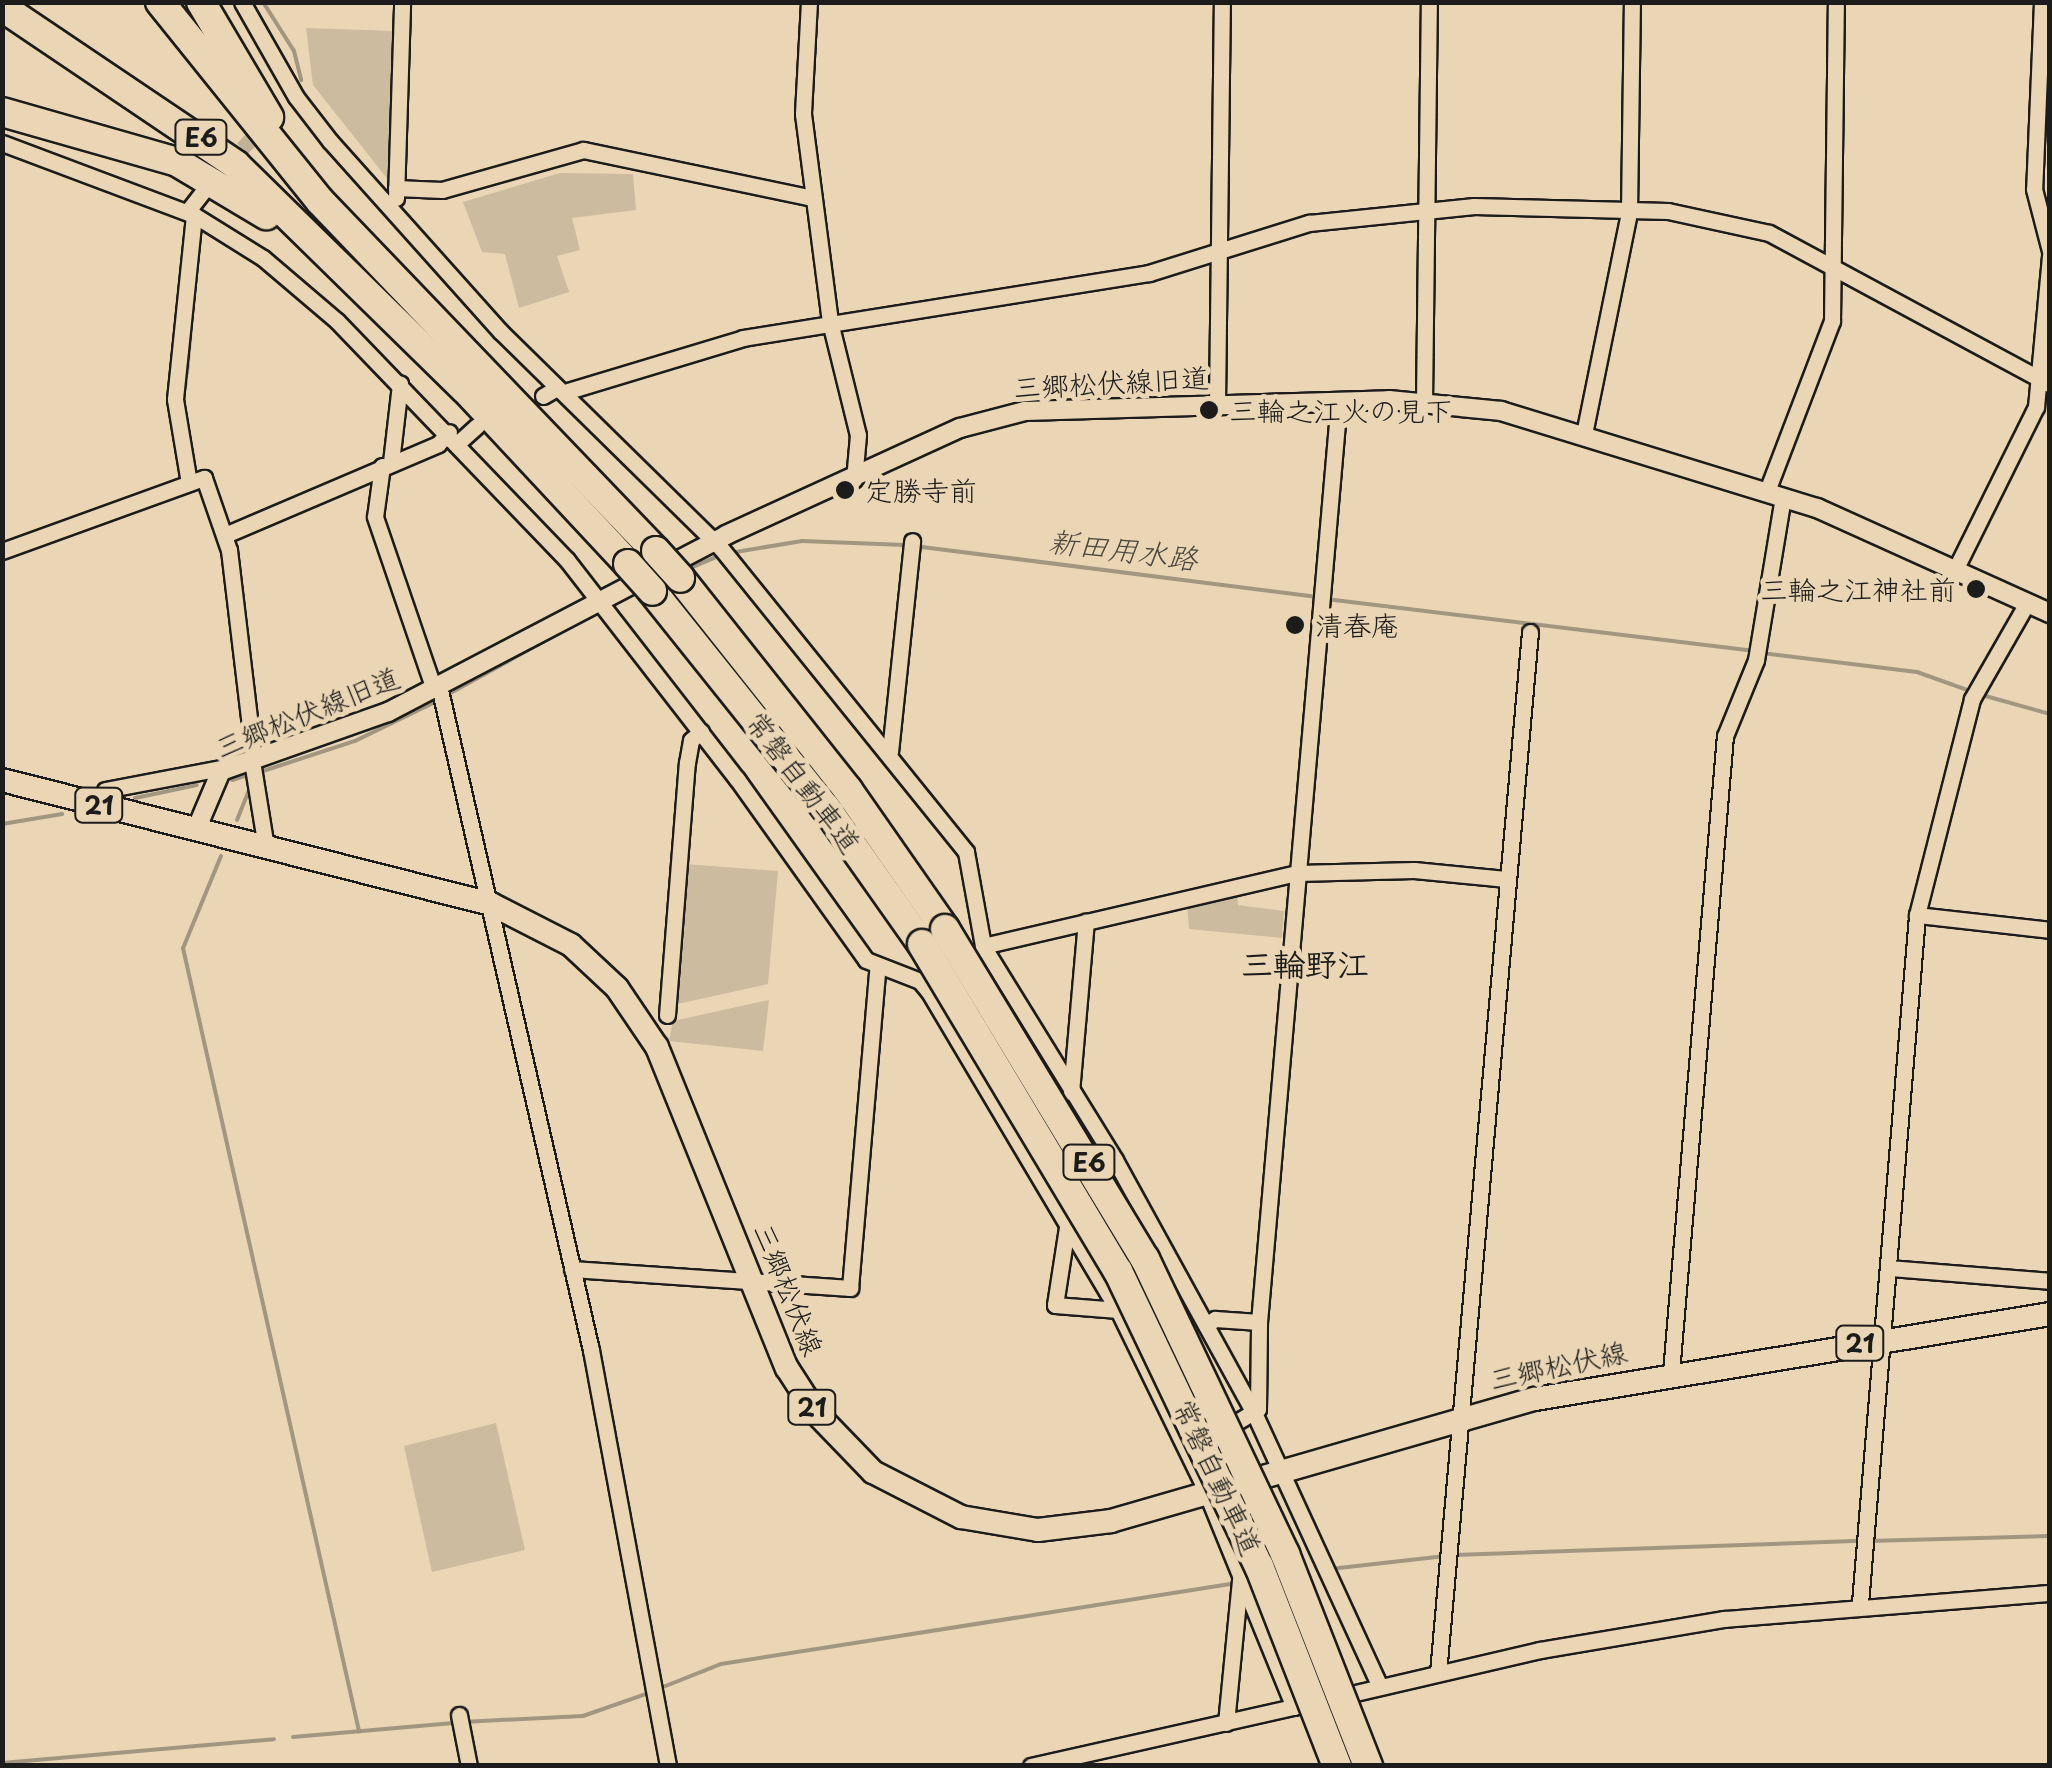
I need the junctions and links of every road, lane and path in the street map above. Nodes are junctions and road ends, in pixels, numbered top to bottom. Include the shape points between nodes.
1 (160, 2) edge
2 (201, 2) edge
3 (242, 2) edge
4 (402, 2) edge
5 (809, 2) edge
6 (1222, 2) edge
7 (1429, 2) edge
8 (1632, 2) edge
9 (1836, 2) edge
10 (2042, 2) edge
11 (2, 7) edge
12 (296, 97) junction
13 (276, 111) tunnel mouth
14 (2, 112) edge
15 (2, 142) edge
16 (396, 188) junction
17 (2042, 189) edge
18 (204, 190) dead end
19 (813, 198) junction
20 (1424, 207) junction
21 (389, 208) junction
22 (1629, 212) junction
23 (191, 213) junction
24 (1218, 253) junction
25 (2050, 253) edge
26 (1832, 267) junction
27 (374, 299) junction
28 (830, 322) junction
29 (487, 370) junction
30 (2044, 381) edge
31 (400, 384) junction
32 (555, 392) junction
33 (1339, 400) junction
34 (1424, 402) junction
35 (1216, 403) junction
36 (477, 426) dead end
37 (1584, 434) junction
38 (454, 437) junction
39 (387, 464) junction
40 (854, 480) junction
41 (189, 483) junction
42 (1776, 494) junction
43 (225, 534) junction
44 (911, 548) dead end
45 (721, 550) junction
46 (2, 551) edge
47 (1955, 570) junction
48 (2027, 603) junction
49 (602, 606) junction
50 (2050, 612) edge
51 (1530, 632) dead end
52 (440, 693) junction
53 (702, 732) junction
54 (890, 752) junction
55 (247, 762) junction
56 (2, 780) edge
57 (104, 790) dead end
58 (196, 830) junction
59 (266, 847) junction
60 (1298, 873) junction
61 (1506, 879) junction
62 (491, 904) junction
63 (1917, 916) junction
64 (1086, 922) junction
65 (2050, 930) edge
66 (934, 936) junction
67 (986, 951) junction
68 (878, 970) junction
69 (930, 992) junction
70 (667, 1014) dead end
71 (1072, 1090) junction
72 (1017, 1132) junction
73 (1068, 1221) junction
74 (572, 1268) junction
75 (1889, 1268) junction
76 (750, 1278) junction
77 (2050, 1281) edge
78 (1188, 1292) junction
79 (2050, 1314) edge
80 (1121, 1317) junction
81 (1259, 1322) junction
82 (1206, 1325) junction
83 (1882, 1340) junction
84 (1671, 1372) junction
85 (1255, 1415) junction
86 (1462, 1416) junction
87 (1187, 1448) junction
88 (1281, 1469) junction
89 (1208, 1494) junction
90 (1329, 1566) junction
91 (1241, 1582) junction
92 (2050, 1593) edge
93 (1860, 1603) junction
94 (1438, 1673) junction
95 (1380, 1687) junction
96 (1294, 1707) junction
97 (459, 1715) dead end
98 (1226, 1723) junction
99 (469, 1766) edge
100 (668, 1766) edge
101 (1032, 1766) edge
102 (1337, 1766) edge
103 (1368, 1766) edge

1 - 29 highway, 常磐自動車道 / E6 via 320,202
2 - 29 highway via 291,146 471,334
3 - 12 street
4 - 16 street
5 - 19 street via 802,114
6 - 24 street
7 - 20 street
8 - 22 street
9 - 26 street
10 - 17 street
11 - 27 highway, 常磐自動車道 / E6 via 208,142
12 - 13 street
12 - 21 street
14 - 27 highway via 150,153 212,178
15 - 23 street
16 - 19 street via 442,190 583,150
16 - 21 street
17 - 25 street
18 - 23 street
19 - 28 street
20 - 22 street
20 - 24 street via 1309,223
20 - 34 street
21 - 32 street
22 - 26 street via 1668,211 1769,232
22 - 37 street
23 - 31 street via 296,285
23 - 41 street via 175,399
24 - 28 street via 1149,274
24 - 35 street
25 - 30 street via 2040,312
26 - 30 street
26 - 42 street via 1823,356
27 - 66 highway, 常磐自動車道 / E6, bridge via 652,591
28 - 32 street via 720,344
28 - 40 street via 858,434
29 - 66 highway, 常磐自動車道 / E6, bridge via 656,550 848,790
30 - 47 street
31 - 38 street
31 - 39 street
32 - 45 street
33 - 34 street, 三郷松伏線旧道
33 - 35 street, 三郷松伏線旧道
33 - 60 street
34 - 37 street, 三郷松伏線旧道 via 1501,411
35 - 40 street, 三郷松伏線旧道 via 989,417
36 - 38 street
37 - 42 street, 三郷松伏線旧道
38 - 39 street
38 - 49 street
39 - 43 street
39 - 52 street via 375,517
40 - 45 street, 三郷松伏線旧道
41 - 43 street via 204,478
41 - 46 street
42 - 47 street, 三郷松伏線旧道 via 1858,523
42 - 84 street via 1758,653 1725,736
43 - 55 street
44 - 54 street
45 - 49 street, 三郷松伏線旧道
45 - 54 street
47 - 48 street, 三郷松伏線旧道
48 - 50 street, 三郷松伏線旧道
48 - 63 street via 1975,692
49 - 52 street, 三郷松伏線旧道
49 - 53 street
51 - 61 street
52 - 55 street, 三郷松伏線旧道
52 - 62 street
53 - 68 street
53 - 70 street via 692,740 687,763
54 - 67 street via 966,852
55 - 57 street
55 - 58 street, 三郷松伏線旧道 via 214,780
55 - 59 street
56 - 58 main road, 三郷松伏線 / 21
58 - 59 main road, 三郷松伏線 / 21
59 - 62 main road, 三郷松伏線 / 21
60 - 61 street via 1414,870
60 - 64 street
60 - 81 street
61 - 86 street
62 - 74 street
62 - 76 main road, 三郷松伏線 / 21 via 571,945 641,1020
63 - 65 street
63 - 75 street
64 - 67 street
64 - 71 street
66 - 102 highway, 常磐自動車道 / E6, bridge via 1118,1272 1259,1566
66 - 103 highway, 常磐自動車道 / E6, bridge via 1145,1259 1284,1554
67 - 69 street
67 - 71 street
68 - 69 street via 920,982
68 - 76 street via 850,1288
69 - 72 street
71 - 72 street
71 - 78 street
72 - 73 street
73 - 80 street
73 - 80 street via 1055,1305
74 - 76 street
74 - 100 street
75 - 77 street
75 - 83 street
76 - 89 main road, 三郷松伏線 / 21 via 786,1368 816,1413 873,1472 932,1506 1038,1530 1110,1521
78 - 80 street
78 - 82 street
79 - 83 main road, 三郷松伏線 / 21
80 - 87 street
81 - 82 street via 1215,1319
81 - 85 street
82 - 85 street
83 - 84 main road, 三郷松伏線 / 21
83 - 93 street
84 - 86 main road, 三郷松伏線 / 21
85 - 87 street
85 - 88 street
86 - 88 main road, 三郷松伏線 / 21
86 - 94 street
87 - 89 street
88 - 89 main road, 三郷松伏線 / 21
88 - 90 street
89 - 91 street
90 - 91 street
90 - 95 street
91 - 96 street
91 - 98 street
92 - 93 street
93 - 94 street via 1650,1630
94 - 95 street
95 - 96 street
96 - 98 street
97 - 99 street
98 - 101 street

